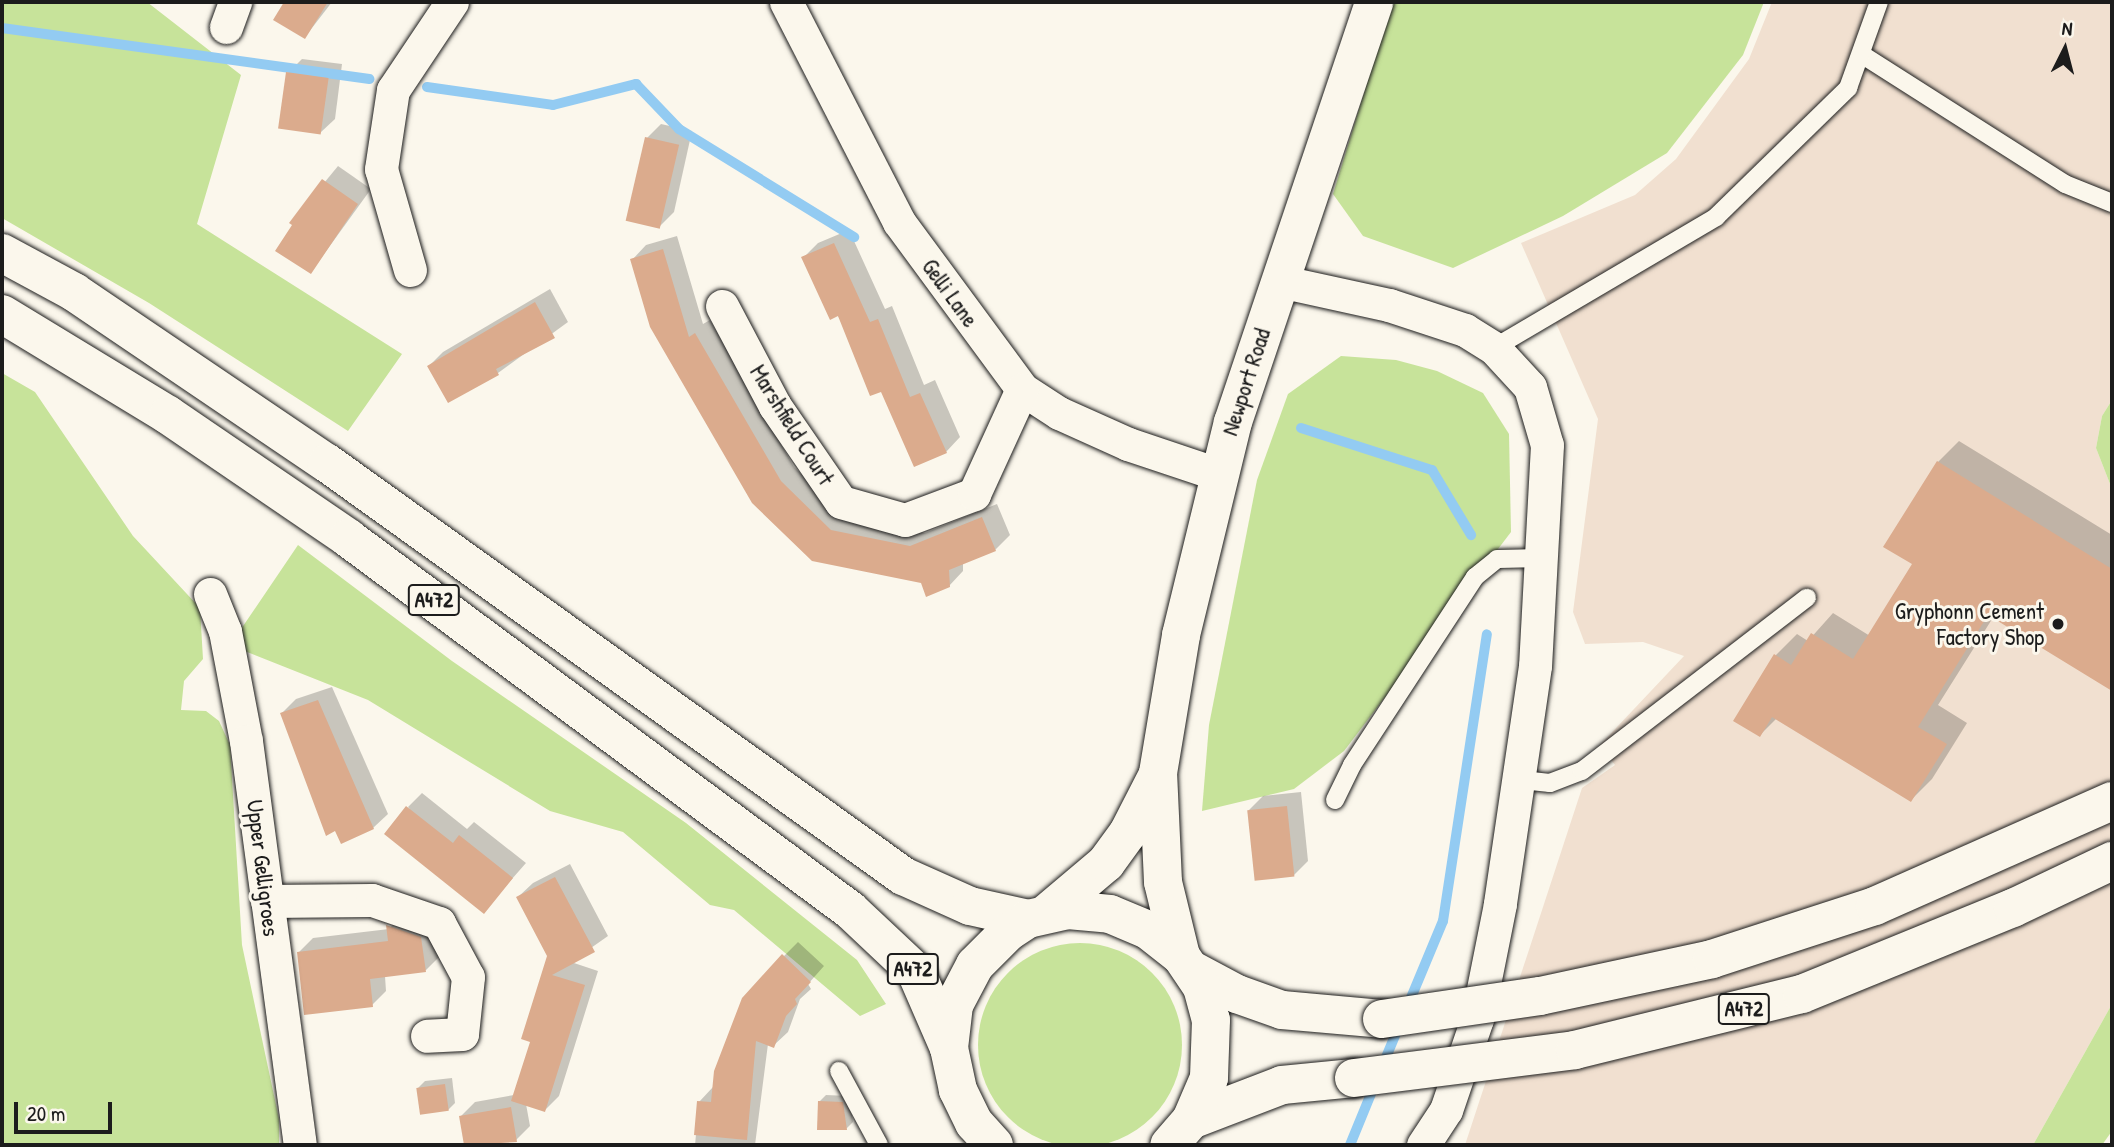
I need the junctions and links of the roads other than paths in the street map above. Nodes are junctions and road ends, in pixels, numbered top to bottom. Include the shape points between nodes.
1 (452, 2) edge
2 (1374, 2) edge
3 (1879, 2) edge
4 (792, 4) edge
5 (1861, 54) junction
6 (2112, 203) edge
7 (2, 253) edge
8 (410, 270) dead end
9 (1279, 281) junction
10 (722, 306) dead end
11 (2, 314) edge
12 (1494, 348) junction
13 (1022, 389) junction
14 (1217, 474) junction
15 (1543, 558) junction
16 (210, 594) dead end
17 (1807, 598) dead end
18 (1158, 773) junction
19 (1522, 780) junction
20 (1335, 800) dead end
21 (2112, 801) edge
22 (2112, 861) edge
23 (267, 901) junction
24 (1038, 915) junction
25 (1187, 963) junction
26 (427, 1036) dead end
27 (949, 1048) junction
28 (839, 1071) dead end
29 (1176, 1138) edge
30 (300, 1145) edge
31 (879, 1145) edge
32 (994, 1145) edge
33 (1423, 1145) edge

1 - 8 street via 393,90 381,169
2 - 9 main road, Newport Road
3 - 5 lane
4 - 13 street, Gelli Lane via 898,222
5 - 6 lane via 2065,184
5 - 12 lane via 1848,88 1716,217
7 - 24 main road, A472 via 74,292 327,463 903,876 970,905
9 - 12 street via 1436,318
9 - 14 main road, Newport Road
10 - 13 street, Marshfield Court via 775,406 841,502 853,506 905,520 974,494
11 - 27 main road, A472 via 168,415 348,538 868,924 916,972
12 - 15 street via 1531,387 1541,414 1548,465
13 - 14 street, Gelli Lane via 1059,413 1128,444
14 - 18 main road, Newport Road via 1183,624
15 - 19 street
15 - 20 lane via 1497,559 1475,577 1352,765
16 - 23 street, Upper Gelligroes via 225,631 246,741
17 - 19 lane via 1582,771 1550,783
18 - 24 main road, Newport Road via 1128,833 1106,863
18 - 25 main road, Newport Road via 1163,883
19 - 33 street via 1477,1019 1446,1110
21 - 25 main road, A472, bridge via 1875,906 1712,959 1518,1000 1382,1019 1282,1010 1237,994
22 - 29 main road, A472, bridge via 2013,908 1802,994 1574,1050 1282,1085
23 - 26 street via 372,900 439,923 468,977 466,1000 462,1034
23 - 30 street, Upper Gelligroes
24 - 25 main road via 1088,910 1130,921
24 - 27 main road, Newport Road via 989,948 962,986 954,1005
25 - 29 main road via 1208,1001 1213,1041 1209,1078
27 - 32 main road via 965,1108
28 - 31 lane

